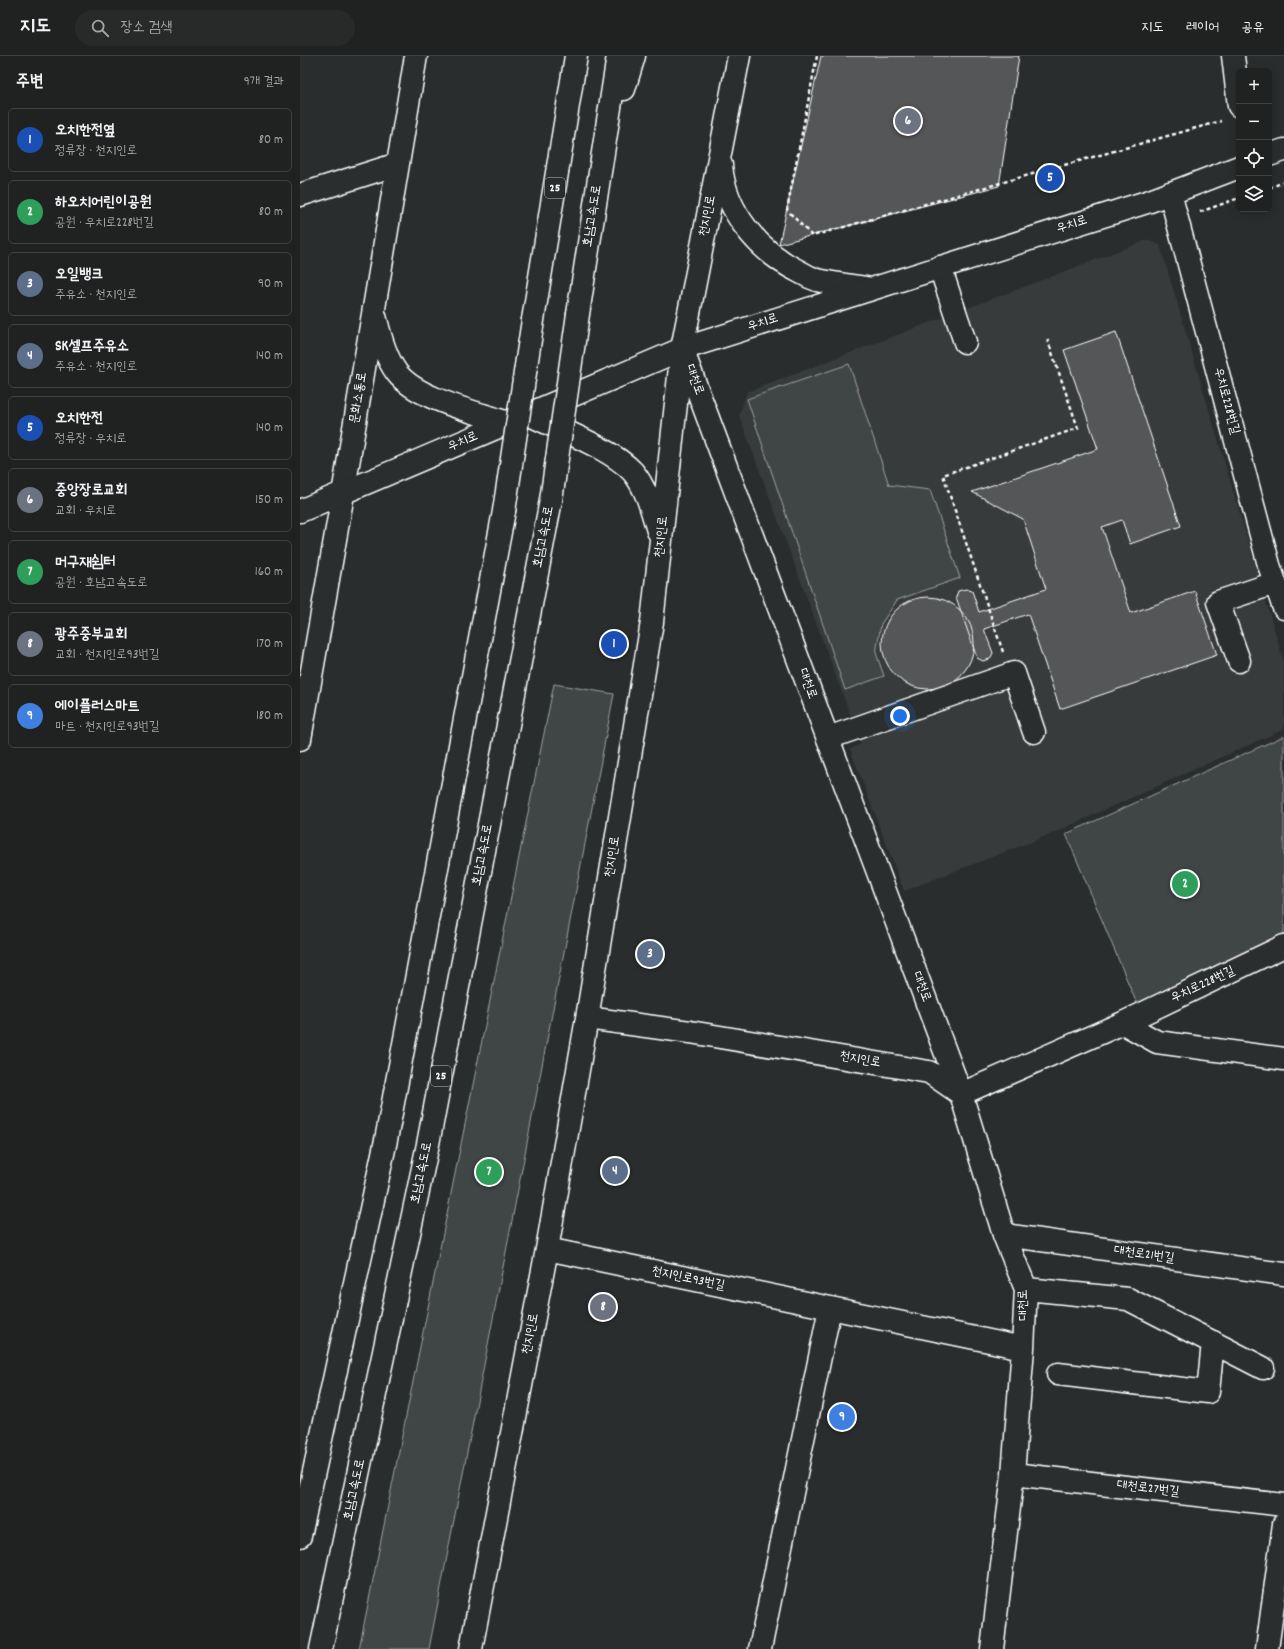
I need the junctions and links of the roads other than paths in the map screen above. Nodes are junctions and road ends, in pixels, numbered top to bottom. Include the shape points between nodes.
1 (416, 56) edge
2 (576, 56) edge
3 (618, 56) edge
4 (634, 56) edge
5 (739, 56) edge
6 (1233, 56) edge
7 (1231, 113) edge
8 (1284, 150) edge
9 (720, 154) junction
10 (1272, 155) edge
11 (398, 164) junction
12 (600, 164) junction
13 (1236, 168) edge
14 (1170, 193) junction
15 (300, 196) edge
16 (940, 267) junction
17 (872, 289) junction
18 (374, 309) junction
19 (965, 342) dead end
20 (682, 349) junction
21 (528, 414) junction
22 (508, 423) junction
23 (343, 494) junction
24 (300, 511) edge
25 (661, 542) junction
26 (1275, 582) junction
27 (1284, 608) edge
28 (1239, 661) dead end
29 (1034, 732) dead end
30 (828, 738) junction
31 (300, 739) edge
32 (1284, 946) edge
33 (587, 1018) junction
34 (1123, 1023) junction
35 (1284, 1059) edge
36 (961, 1094) junction
37 (1004, 1235) junction
38 (546, 1249) junction
39 (1284, 1274) edge
40 (1026, 1289) junction
41 (830, 1308) junction
42 (1213, 1342) junction
43 (1023, 1348) junction
44 (1263, 1368) dead end
45 (1058, 1374) dead end
46 (1013, 1474) junction
47 (1284, 1505) edge
48 (1284, 1524) edge
49 (300, 1536) edge
50 (321, 1649) edge
51 (471, 1649) edge
52 (760, 1649) edge
53 (992, 1649) edge
54 (1267, 1649) edge

1 - 11 main road, 문화소통로
2 - 49 main road, 25, bridge via 504,511 386,1140
3 - 12 main road, 호남고속도로 / 25
4 - 12 main road
5 - 9 main road, 천지인로
6 - 7 main road
8 - 10 main road
9 - 17 main road via 723,179 732,206 749,233 770,254 816,280
9 - 20 main road, 천지인로
11 - 15 main road
11 - 18 main road, 문화소통로
12 - 50 main road, 호남고속도로 / 25, bridge via 551,500 428,1144
13 - 14 main road, 우치로
14 - 16 main road, 우치로
14 - 26 main road, 우치로228번길
16 - 17 main road, 우치로
16 - 19 main road
17 - 20 main road, 우치로
18 - 22 main road via 388,356 397,373 409,385 426,395
18 - 23 main road, 문화소통로
20 - 21 main road, 우치로
20 - 25 main road, 천지인로
20 - 30 main road, 대천로
21 - 22 main road, 우치로
21 - 25 main road via 610,454 633,473 649,500
22 - 23 main road, 우치로
23 - 24 main road, 우치로
23 - 31 main road, 문화소통로
25 - 33 main road, 천지인로 via 651,630
26 - 27 main road, 우치로228번길
26 - 28 main road via 1218,602
29 - 30 main road via 1014,673
30 - 36 main road, 대천로
32 - 34 main road, 우치로228번길
33 - 36 main road, 천지인로 via 690,1032 929,1072
33 - 38 main road, 천지인로
34 - 35 main road via 1157,1042
34 - 36 main road, 우치로228번길
36 - 37 main road, 대천로
37 - 39 main road, 대천로21번길
37 - 40 main road, 대천로
38 - 41 main road, 천지인로93번길
38 - 51 main road, 천지인로
40 - 42 main road via 1128,1299
40 - 43 main road, 대천로
41 - 43 main road, 천지인로93번길
41 - 52 main road
42 - 44 main road
42 - 45 main road via 1208,1392
43 - 46 main road, 대천로
46 - 47 main road, 대천로27번길
46 - 53 main road, 대천로
48 - 54 main road

